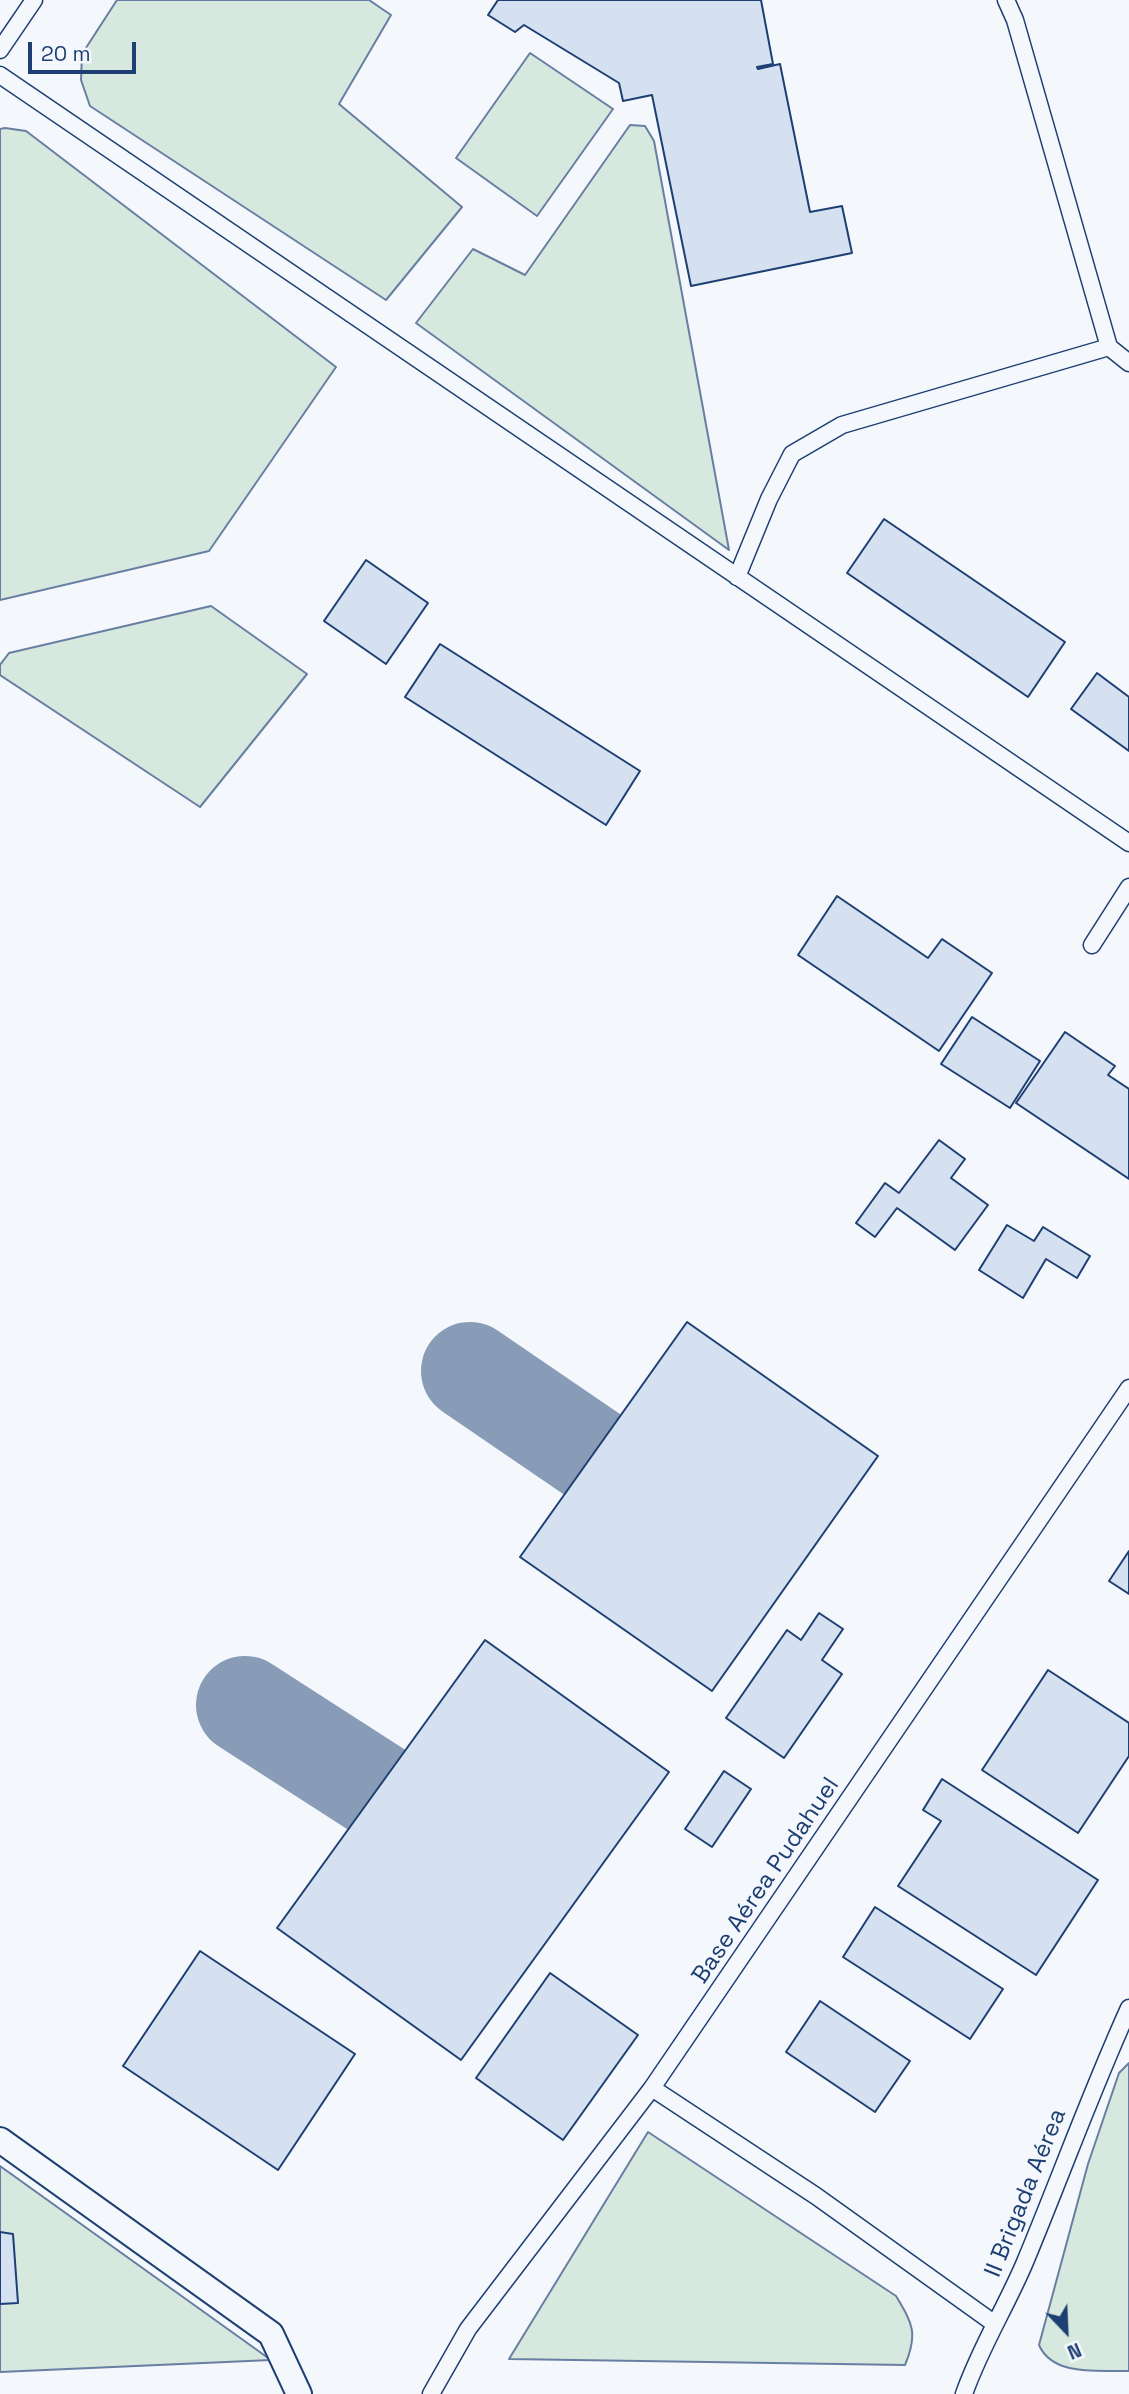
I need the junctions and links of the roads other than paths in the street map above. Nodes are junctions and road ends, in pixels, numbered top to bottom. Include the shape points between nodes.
1 (34, 0) edge
2 (1006, 0) edge
3 (0, 50) edge
4 (0, 75) edge
5 (1109, 347) junction
6 (1129, 363) edge
7 (737, 577) junction
8 (1129, 844) edge
9 (1129, 887) edge
10 (1092, 945) dead end
11 (1129, 1388) edge
12 (1129, 2008) edge
13 (652, 2088) junction
14 (0, 2140) edge
15 (995, 2324) junction
16 (299, 2394) edge
17 (431, 2394) edge
18 (964, 2394) edge

1 - 3 lane
2 - 5 lane
4 - 7 lane
5 - 6 lane
5 - 7 lane via 842,425 792,454
7 - 8 lane
9 - 10 lane
11 - 13 lane, Base Aérea Pudahuel
12 - 15 lane, II Brigada Aérea
13 - 15 lane via 816,2196
13 - 17 lane, Base Aérea Pudahuel via 468,2329
14 - 16 street via 271,2334
15 - 18 lane, II Brigada Aérea

